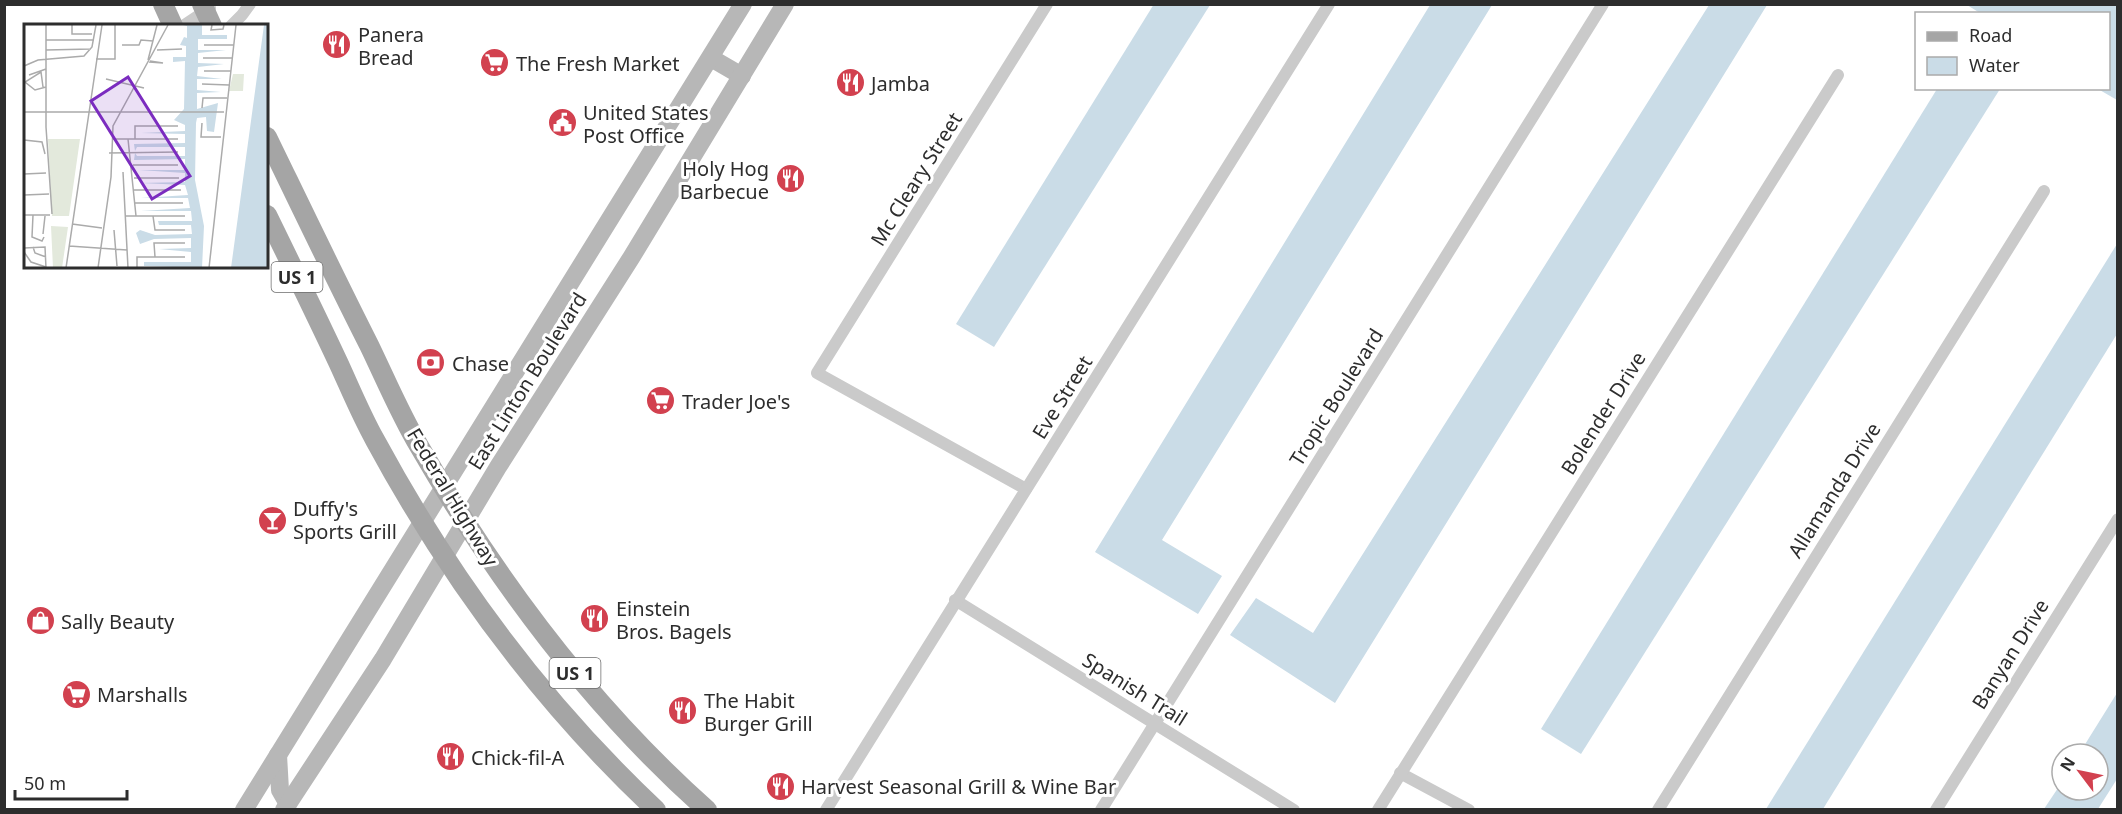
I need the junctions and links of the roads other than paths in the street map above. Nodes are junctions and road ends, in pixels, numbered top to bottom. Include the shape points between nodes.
1 (163, 4) edge
2 (250, 4) edge
3 (743, 4) edge
4 (785, 4) edge
5 (1047, 4) edge
6 (1329, 4) edge
7 (1603, 4) edge
8 (208, 12) edge
9 (172, 24) edge
10 (187, 24) edge
11 (233, 24) edge
12 (711, 58) junction
13 (1838, 75) dead end
14 (742, 76) junction
15 (268, 139) edge
16 (2044, 191) dead end
17 (268, 217) edge
18 (444, 487) junction
19 (1026, 489) junction
20 (2118, 519) edge
21 (466, 521) junction
22 (422, 522) junction
23 (444, 558) junction
24 (956, 600) junction
25 (1155, 724) junction
26 (278, 755) junction
27 (1401, 773) junction
28 (286, 807) edge
29 (244, 810) edge
30 (656, 810) edge
31 (707, 810) edge
32 (826, 810) edge
33 (1101, 810) edge
34 (1294, 810) edge
35 (1378, 810) edge
36 (1469, 810) edge
37 (1658, 810) edge
38 (1936, 810) edge

1 - 9 main road
2 - 11 street
3 - 12 main road, East Linton Boulevard
4 - 14 main road, East Linton Boulevard
5 - 19 street, Mc Cleary Street via 817,373
6 - 19 street, Eve Street
7 - 25 street, Tropic Boulevard
8 - 10 street
12 - 14 main road
12 - 18 main road, East Linton Boulevard
13 - 27 street, Bolender Drive
14 - 21 main road, East Linton Boulevard
15 - 18 main road, Federal Highway / US 1 via 418,445
16 - 37 street, Allamanda Drive
17 - 22 main road, Federal Highway / US 1 via 373,437
18 - 21 main road, Federal Highway / US 1
18 - 22 main road, East Linton Boulevard
19 - 24 street, Eve Street
20 - 38 street, Banyan Drive
21 - 23 main road, East Linton Boulevard
21 - 31 main road, Federal Highway / US 1 via 530,616 601,705
22 - 23 main road, Federal Highway / US 1
22 - 26 main road, East Linton Boulevard
23 - 28 main road, East Linton Boulevard
23 - 30 main road, Federal Highway / US 1 via 536,682 603,758
24 - 25 street, Spanish Trail
24 - 32 street, Eve Street
25 - 33 street, Tropic Boulevard
25 - 34 street, Spanish Trail
26 - 28 main road via 280,790
26 - 29 main road, East Linton Boulevard
27 - 35 street
27 - 36 street

